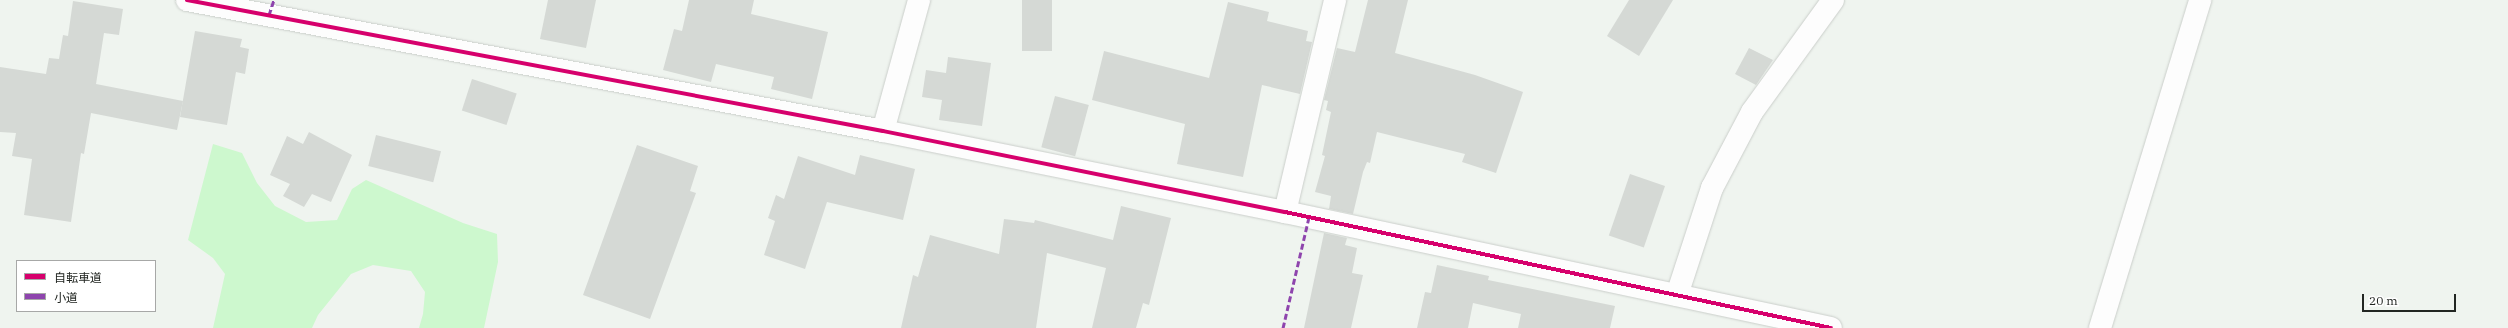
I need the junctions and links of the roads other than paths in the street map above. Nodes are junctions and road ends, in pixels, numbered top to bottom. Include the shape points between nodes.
1 (187, 0) edge
2 (919, 0) edge
3 (1335, 0) edge
4 (1833, 0) edge
5 (2200, 0) edge
6 (883, 131) junction
7 (1286, 212) junction
8 (1677, 294) junction
9 (1831, 328) edge
10 (2100, 328) edge

1 - 6 street
2 - 6 street
3 - 7 street
4 - 8 street via 1752,112 1712,188
5 - 10 street
6 - 7 street
7 - 8 street
8 - 9 street

